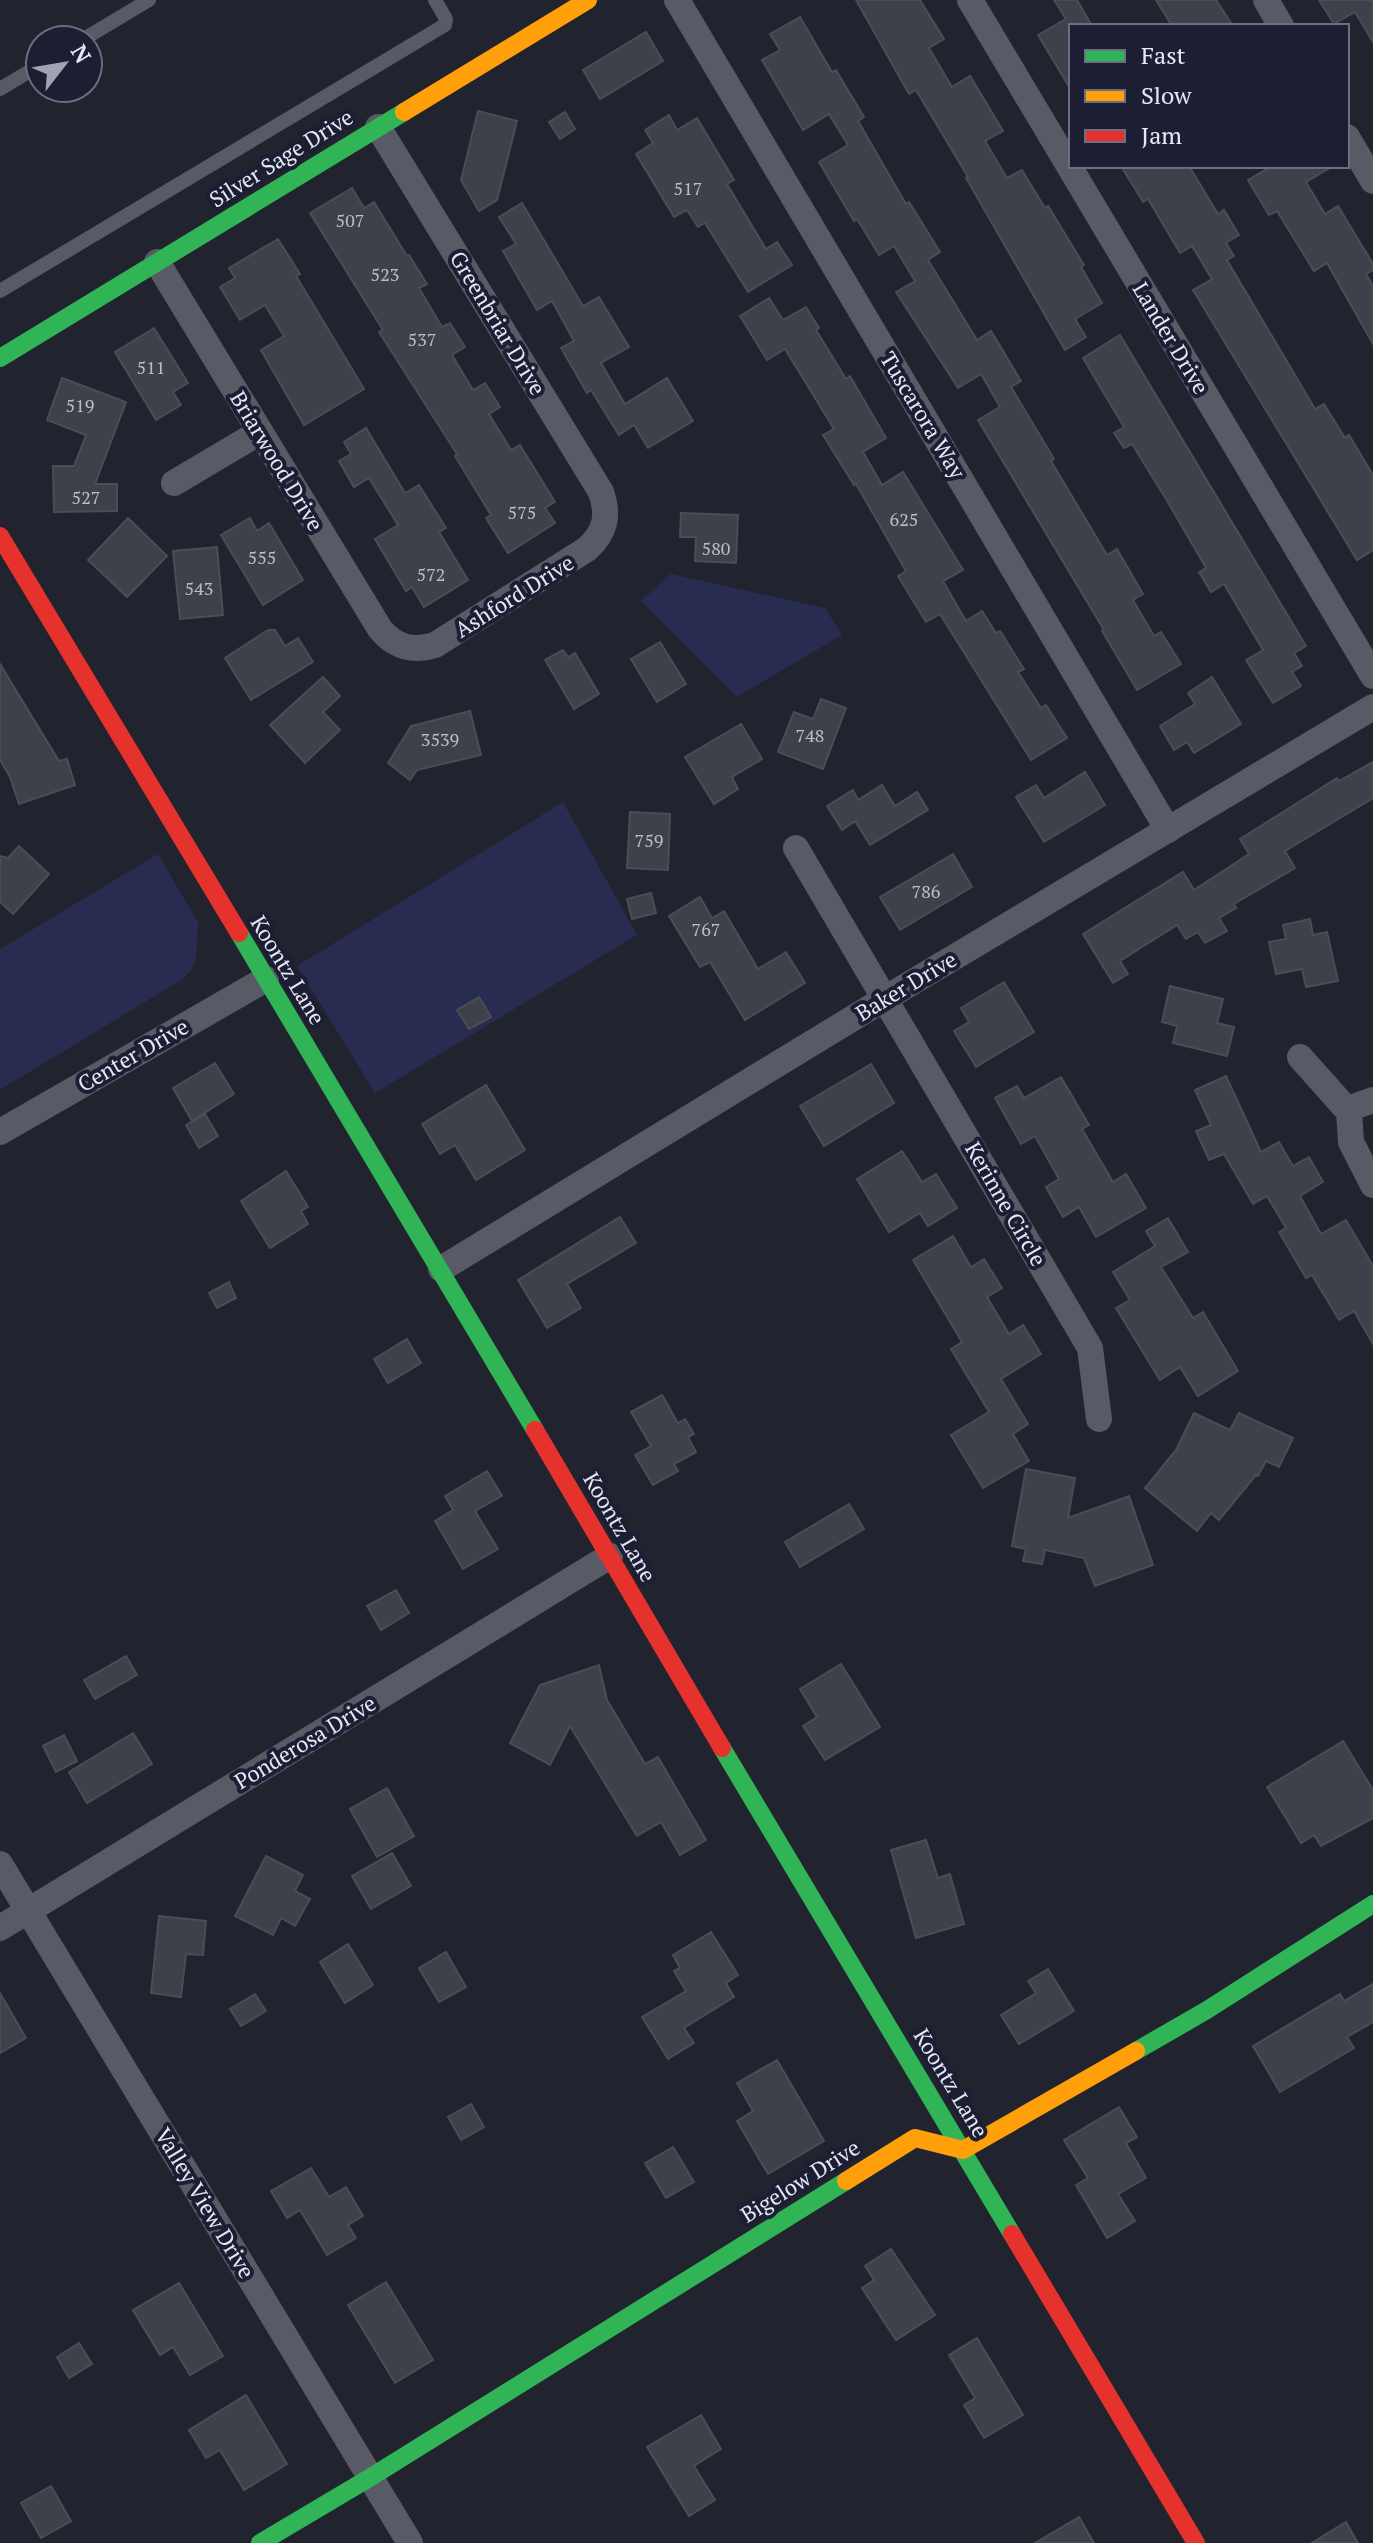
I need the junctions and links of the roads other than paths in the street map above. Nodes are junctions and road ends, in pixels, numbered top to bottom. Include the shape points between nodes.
1 (149, 0) edge
2 (435, 0) edge
3 (588, 0) edge
4 (677, 0) edge
5 (970, 0) edge
6 (1266, 0) edge
7 (1280, 24) edge
8 (104, 27) edge
9 (24, 75) edge
10 (0, 89) edge
11 (378, 127) junction
12 (1349, 140) edge
13 (1069, 166) edge
14 (1070, 168) edge
15 (1373, 181) edge
16 (157, 262) junction
17 (0, 291) edge
18 (0, 358) edge
19 (260, 432) junction
20 (174, 483) dead end
21 (605, 523) joint
22 (0, 536) edge
23 (408, 648) joint
24 (1373, 676) edge
25 (1373, 707) edge
26 (1168, 830) junction
27 (796, 848) dead end
28 (266, 979) junction
29 (886, 998) junction
30 (1300, 1057) dead end
31 (1373, 1100) edge
32 (1349, 1112) junction
33 (0, 1132) edge
34 (1373, 1185) edge
35 (441, 1269) junction
36 (1099, 1419) dead end
37 (610, 1556) junction
38 (0, 1864) edge
39 (1373, 1904) edge
40 (28, 1911) junction
41 (0, 1928) edge
42 (963, 2150) junction
43 (371, 2477) junction
44 (260, 2543) edge
45 (410, 2543) edge
46 (1196, 2543) edge

1 - 8 lane
2 - 17 lane via 445,25
3 - 11 street, Silver Sage Drive
4 - 26 street, Tuscarora Way
5 - 13 street, Lander Drive
6 - 7 street
9 - 10 lane
11 - 16 street, Silver Sage Drive
11 - 21 street, Greenbriar Drive via 601,492 607,507
12 - 15 street
14 - 24 street, Lander Drive
16 - 18 street, Silver Sage Drive
16 - 19 street, Briarwood Drive
19 - 20 street
19 - 23 street, Briarwood Drive via 380,629
21 - 23 street, Ashford Drive via 587,549 435,645
22 - 28 street, Koontz Lane
25 - 26 street, Baker Drive
26 - 29 street, Baker Drive
27 - 29 street, Kerinne Circle
28 - 33 street, Center Drive
28 - 35 street, Koontz Lane
29 - 35 street, Baker Drive
29 - 36 street, Kerinne Circle via 1090,1348
30 - 32 street
31 - 32 street
32 - 34 street via 1351,1142
35 - 37 street, Koontz Lane
37 - 40 street, Ponderosa Drive
37 - 42 street, Koontz Lane
38 - 40 street, Valley View Drive
39 - 42 street via 1207,2010
40 - 41 street, Ponderosa Drive
40 - 43 street, Valley View Drive
42 - 43 street, Bigelow Drive via 915,2138
42 - 46 street, Koontz Lane
43 - 44 street, Bigelow Drive
43 - 45 street, Valley View Drive

